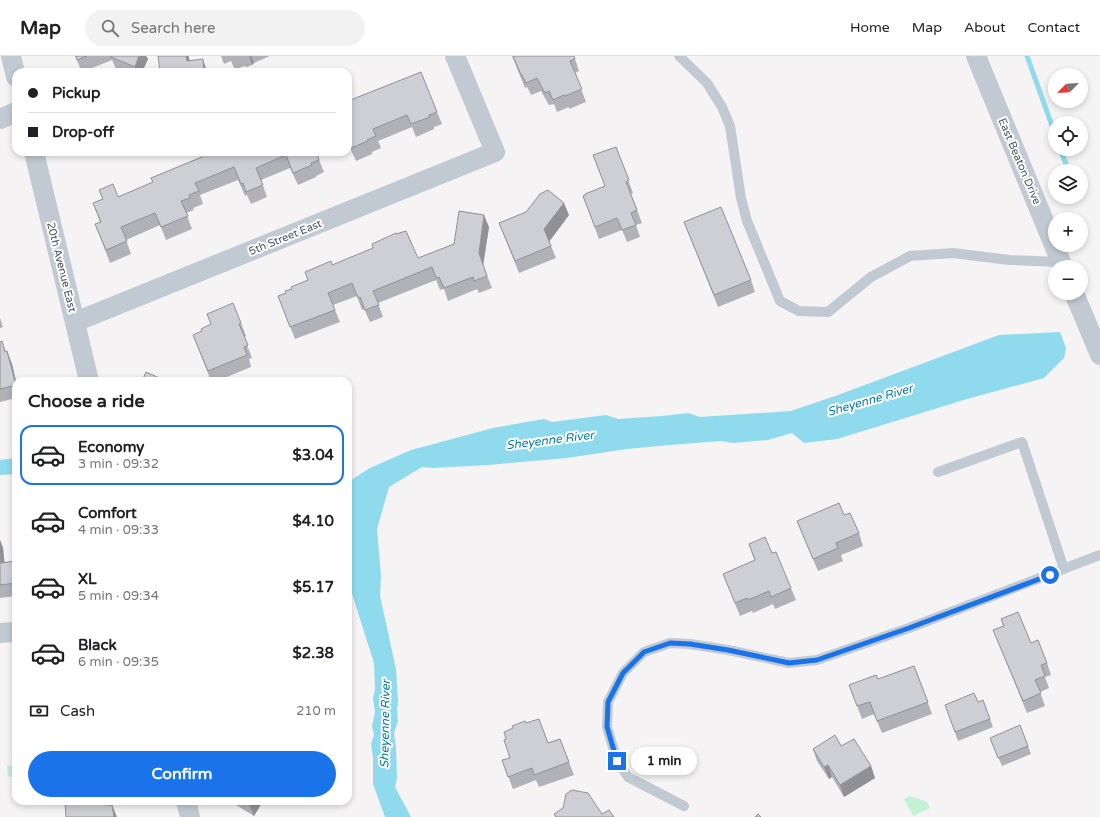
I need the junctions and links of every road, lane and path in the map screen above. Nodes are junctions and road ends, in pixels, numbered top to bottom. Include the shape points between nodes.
1 (11, 56) edge
2 (455, 56) edge
3 (679, 56) edge
4 (976, 56) edge
5 (14, 68) edge
6 (12, 114) edge
7 (0, 118) edge
8 (35, 156) edge
9 (1060, 260) edge
10 (1048, 263) edge
11 (1077, 300) edge
12 (75, 322) junction
13 (1100, 355) edge
14 (88, 377) edge
15 (938, 472) dead end
16 (1100, 556) edge
17 (1064, 569) junction
18 (12, 632) edge
19 (0, 633) edge
20 (187, 805) edge
21 (684, 806) dead end
22 (190, 817) edge

1 - 5 street
2 - 12 street, 5th Street East via 495,152
3 - 10 lane via 707,82 722,107 730,126 747,221 780,300 793,308 799,311 828,312 871,277 910,256 953,253
4 - 9 street, East Beaton Drive
6 - 7 street
8 - 12 street, 20th Avenue East
11 - 13 street
12 - 14 street, 20th Avenue East
15 - 17 lane via 1022,442
16 - 17 lane
17 - 21 lane via 817,660 789,663 728,650 670,643 644,652 623,673 608,702 607,727 617,761 628,777
18 - 19 street
20 - 22 street

